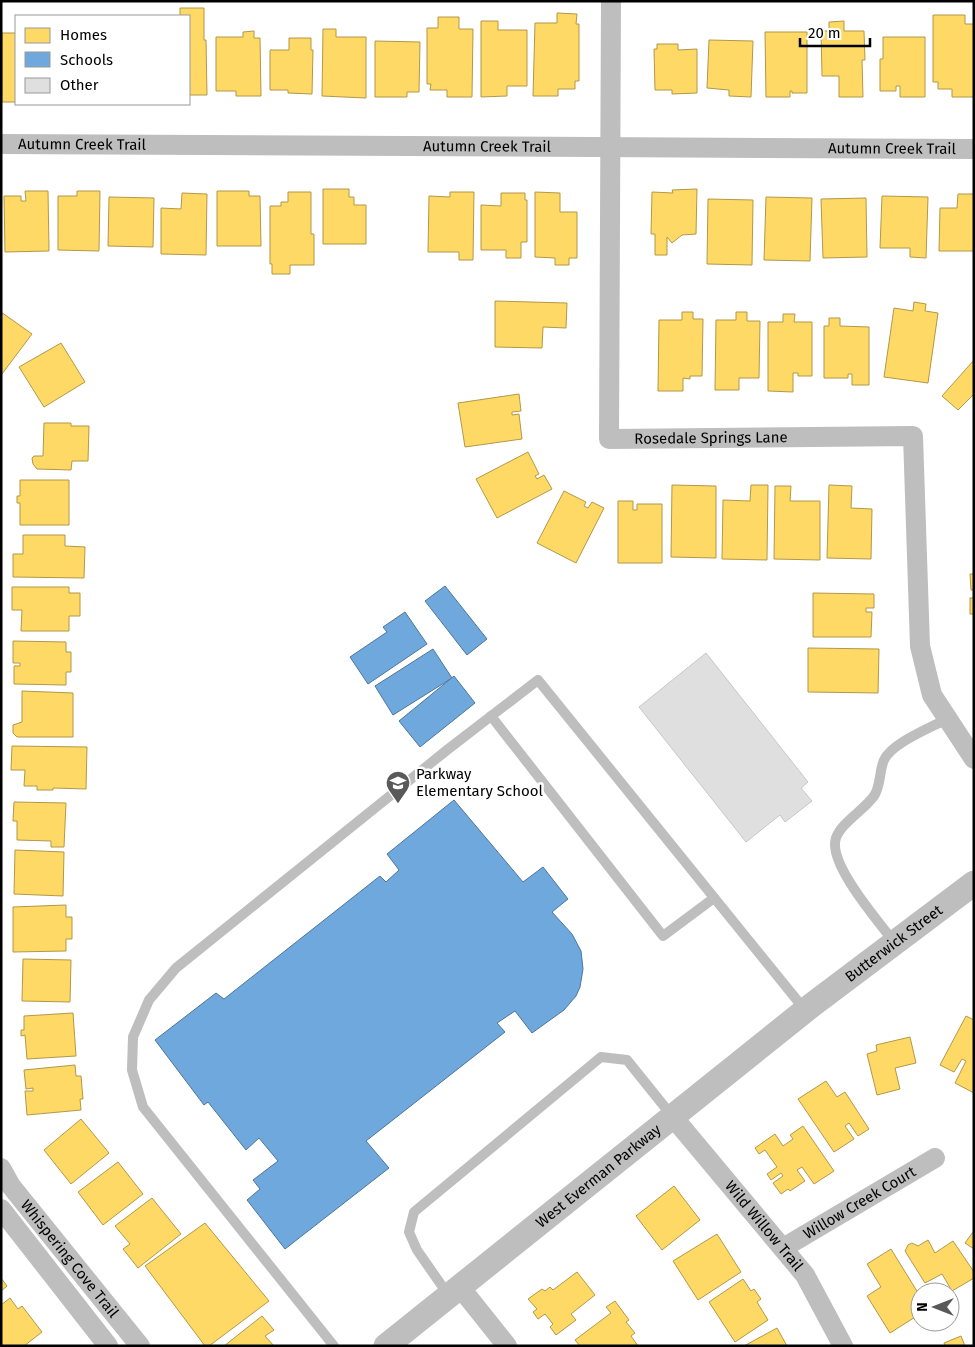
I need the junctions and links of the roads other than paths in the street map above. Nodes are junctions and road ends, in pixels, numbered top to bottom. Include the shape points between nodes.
1 (611, 1) edge
2 (1, 144) edge
3 (611, 147) junction
4 (974, 149) edge
5 (491, 716) junction
6 (947, 719) junction
7 (974, 759) edge
8 (974, 883) edge
9 (714, 898) junction
10 (894, 943) junction
11 (808, 1008) junction
12 (673, 1117) junction
13 (935, 1158) dead end
14 (1, 1168) edge
15 (1, 1209) edge
16 (36, 1216) junction
17 (18, 1231) junction
18 (783, 1248) junction
19 (455, 1291) junction
20 (108, 1346) edge
21 (140, 1346) edge
22 (334, 1346) edge
23 (386, 1346) edge
24 (507, 1346) edge
25 (843, 1346) edge

1 - 3 street, Rosedale Springs Lane
2 - 3 street, Autumn Creek Trail
3 - 4 street, Autumn Creek Trail
3 - 6 street, Rosedale Springs Lane via 610,439 913,436 920,646 932,695
5 - 9 lane via 538,680
5 - 9 lane via 664,936
5 - 22 lane via 176,968 148,1000 133,1036 132,1070 143,1107
6 - 7 street, Rosedale Springs Lane
6 - 10 lane via 891,749 884,760 876,794 835,839 835,855 845,876
8 - 10 street, Butterwick Street
9 - 11 lane
10 - 11 street, Butterwick Street
11 - 12 street, West Everman Parkway
12 - 18 street, Wild Willow Trail
12 - 19 street, West Everman Parkway
12 - 19 lane via 627,1060 601,1058 414,1212 409,1232 417,1250
13 - 18 street, Willow Creek Court
14 - 16 street, Whispering Cove Trail via 11,1186
15 - 17 street, Whispering Cove Trail
16 - 17 street
16 - 21 street, Whispering Cove Trail
17 - 20 street, Whispering Cove Trail
18 - 25 street, Wild Willow Trail via 805,1276
19 - 23 street, West Everman Parkway
19 - 24 street

